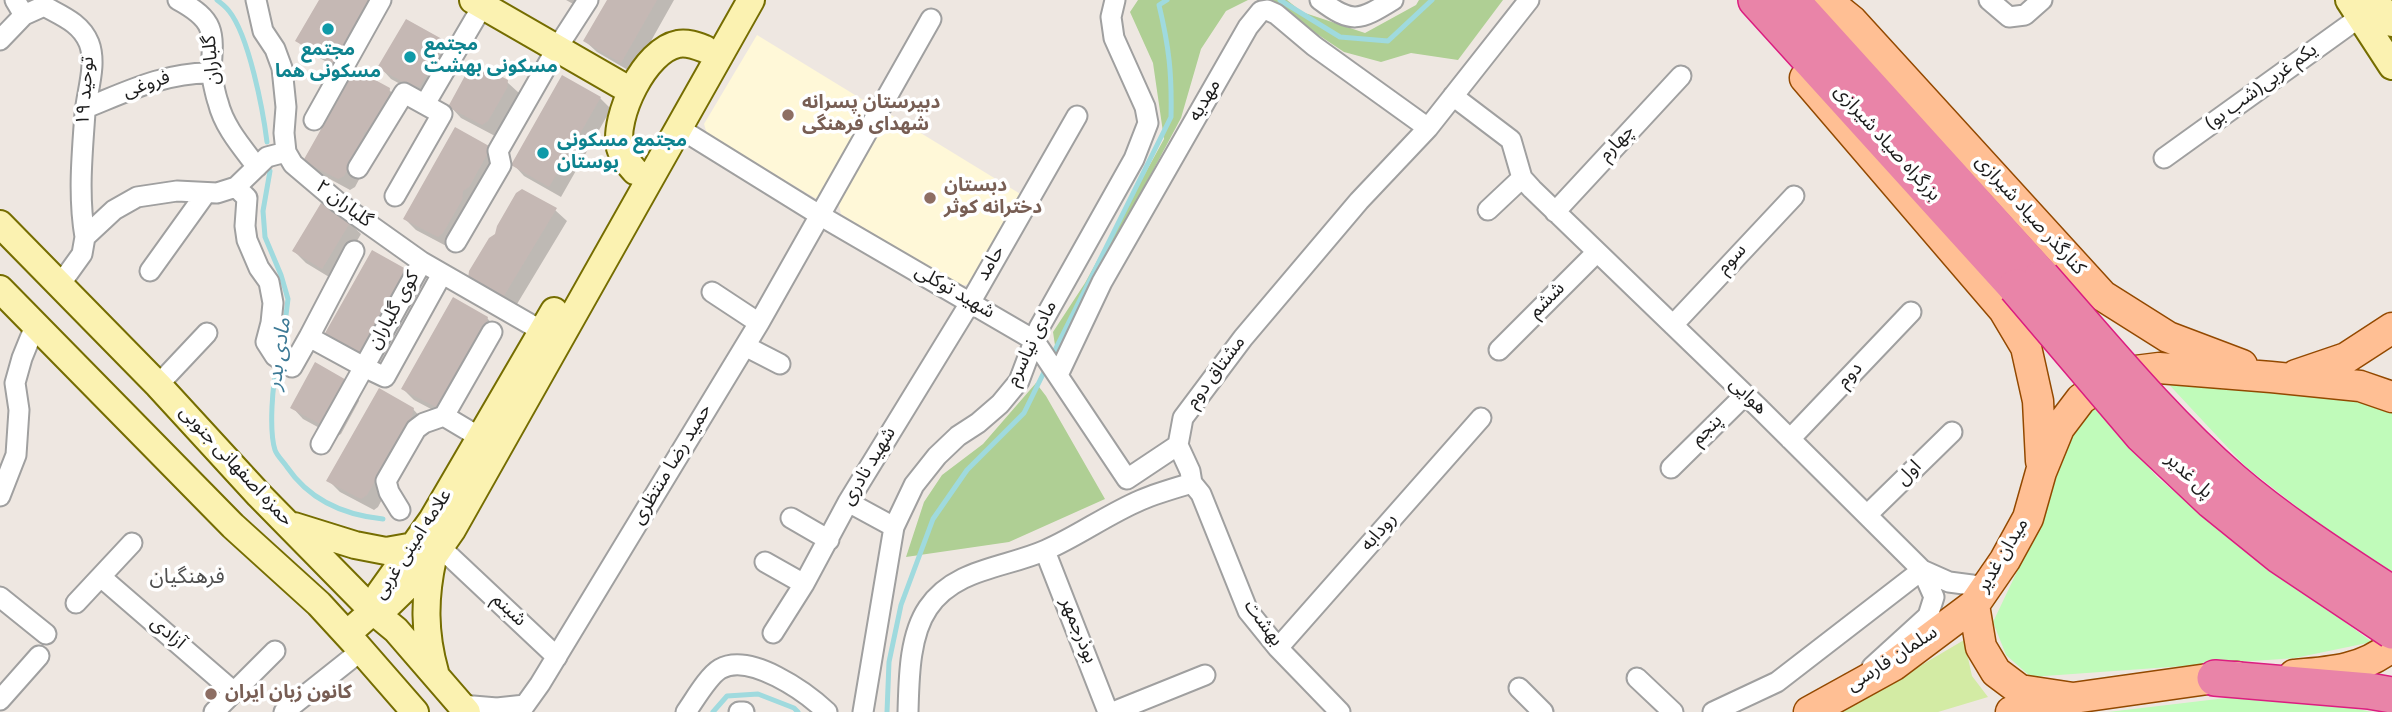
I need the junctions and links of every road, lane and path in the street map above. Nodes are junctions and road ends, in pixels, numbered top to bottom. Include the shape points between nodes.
1 (178, 0) edge
2 (256, 0) edge
3 (381, 0) edge
4 (588, 0) edge
5 (733, 0) edge
6 (751, 0) edge
7 (1115, 0) edge
8 (1320, 0) edge
9 (1393, 0) edge
10 (1529, 0) edge
11 (1745, 0) edge
12 (1756, 0) edge
13 (1791, 0) edge
14 (1826, 0) edge
15 (1989, 0) edge
16 (2042, 0) edge
17 (480, 2) edge
18 (44, 3) edge
19 (2361, 6) edge
20 (20, 8) edge
21 (931, 19) dead end
22 (2392, 23) edge
23 (0, 40) edge
24 (557, 48) junction
25 (705, 49) junction
26 (2392, 66) edge
27 (211, 73) junction
28 (1681, 76) dead end
29 (631, 91) junction
30 (1453, 96) junction
31 (425, 104) junction
32 (86, 108) junction
33 (1077, 116) dead end
34 (314, 120) dead end
35 (679, 128) junction
36 (1428, 128) junction
37 (286, 152) junction
38 (2164, 159) dead end
39 (257, 167) junction
40 (358, 169) dead end
41 (635, 171) junction
42 (1522, 178) junction
43 (236, 187) junction
44 (206, 193) junction
45 (395, 196) dead end
46 (1794, 196) dead end
47 (1488, 210) dead end
48 (1555, 212) junction
49 (821, 216) junction
50 (0, 224) edge
51 (85, 237) junction
52 (456, 242) dead end
53 (354, 250) dead end
54 (1597, 252) junction
55 (422, 262) junction
56 (150, 271) dead end
57 (442, 274) junction
58 (2029, 282) junction
59 (59, 286) junction
60 (0, 289) edge
61 (712, 292) dead end
62 (2101, 294) junction
63 (970, 303) junction
64 (1911, 312) dead end
65 (759, 323) junction
66 (1673, 325) junction
67 (35, 326) junction
68 (2392, 328) edge
69 (542, 331) junction
70 (492, 332) dead end
71 (207, 333) dead end
72 (309, 337) junction
73 (1034, 340) junction
74 (745, 346) junction
75 (2026, 347) junction
76 (1499, 350) dead end
77 (780, 363) dead end
78 (364, 367) junction
79 (1058, 375) junction
80 (2278, 378) junction
81 (158, 385) junction
82 (1745, 395) junction
83 (2392, 397) edge
84 (444, 416) junction
85 (1481, 418) dead end
86 (1952, 432) dead end
87 (8, 433) edge
88 (481, 438) junction
89 (1790, 439) junction
90 (321, 443) dead end
91 (1178, 445) junction
92 (1671, 468) dead end
93 (2041, 472) junction
94 (1192, 483) junction
95 (259, 495) junction
96 (0, 496) edge
97 (848, 502) junction
98 (401, 510) dead end
99 (1867, 515) junction
100 (791, 518) dead end
101 (290, 525) junction
102 (233, 526) junction
103 (894, 527) junction
104 (829, 540) junction
105 (132, 543) dead end
106 (429, 550) junction
107 (1045, 551) junction
108 (765, 562) dead end
109 (1922, 570) junction
110 (101, 577) junction
111 (804, 584) junction
112 (2392, 594) edge
113 (1981, 596) junction
114 (0, 597) edge
115 (76, 603) dead end
116 (373, 611) junction
117 (2392, 631) edge
118 (774, 633) dead end
119 (46, 634) dead end
120 (354, 642) junction
121 (2392, 646) edge
122 (1279, 648) junction
123 (275, 651) dead end
124 (39, 656) dead end
125 (557, 657) junction
126 (1205, 675) dead end
127 (436, 677) junction
128 (1637, 678) dead end
129 (2215, 678) junction
130 (1519, 688) dead end
131 (1848, 690) junction
132 (234, 692) junction
133 (2392, 695) edge
134 (2073, 698) junction
135 (0, 700) edge
136 (523, 708) edge
137 (464, 709) edge
138 (214, 712) edge
139 (284, 712) edge
140 (415, 712) edge
141 (686, 712) edge
142 (738, 712) edge
143 (744, 712) edge
144 (827, 712) edge
145 (863, 712) edge
146 (908, 712) edge
147 (1111, 712) edge
148 (1340, 712) edge
149 (1544, 712) edge
150 (1673, 712) edge
151 (1713, 712) edge
152 (1810, 712) edge
153 (2011, 712) edge

1 - 27 street, گلباران via 199,11 210,24
2 - 37 street via 263,31 282,68
3 - 34 street
4 - 24 street
5 - 25 main road, علامه امینی غربی
6 - 35 main road, علامه امینی غربی
7 - 73 street, مادی نیاسرم via 1111,17 1114,38 1148,123 1134,159
8 - 9 street via 1350,18
10 - 30 street, مشتاق دوم
11 - 75 main road via 1798,71 2004,310
12 - 58 highway, بزرگراه صیاد شیرازی
13 - 58 highway, بزرگراه صیاد شیرازی
14 - 62 main road, کنارگذر صیاد شیرازی via 1853,21
15 - 16 street via 2009,17 2025,15
17 - 24 main road
17 - 31 street
18 - 20 street, توحید ۱۹
18 - 32 street, توحید ۱۹ via 79,25 90,45
19 - 22 main road
19 - 26 main road
19 - 38 street, یکم غربی(شب بو)
20 - 23 street
21 - 49 street, حمید رضا منتظری
24 - 29 main road
24 - 52 street via 498,151 501,165
25 - 29 main road via 677,44 663,51
25 - 41 main road, علامه امینی غربی
27 - 32 street, فروغی via 169,77
27 - 39 street, گلباران via 227,127
28 - 48 street, چهارم
29 - 41 main road via 619,136 620,150
30 - 36 street, مشتاق دوم
30 - 42 street, هوایی via 1511,140
31 - 40 street via 404,93
31 - 45 street via 442,114
32 - 51 street, توحید ۱۹ via 80,208
33 - 63 street, حامد
35 - 49 street, شهید توکلی
35 - 106 main road, علامه امینی غربی via 452,530
36 - 79 street, مهدیه via 1276,14 1261,11 1102,282
36 - 91 street, مشتاق دوم via 1359,201 1243,338 1183,418
37 - 39 street via 267,157
37 - 55 street, گلباران ۲ via 316,185
39 - 43 street
41 - 69 main road, علامه امینی غربی
42 - 47 street
42 - 48 street, هوایی
43 - 44 street
43 - 72 street via 247,198 245,226 251,253 269,282 273,303 266,342 275,356 292,367
44 - 51 street via 177,191 137,197 114,210
44 - 56 street
46 - 66 street, سوم
48 - 54 street, هوایی
49 - 63 street, شهید توکلی
49 - 65 street, حمید رضا منتظری
50 - 59 main road, حمزه اصفهانی جنوبی
51 - 59 street via 82,254
53 - 72 street
54 - 66 street, هوایی
54 - 76 street, ششم
55 - 57 street, گلباران ۲
55 - 78 street, کوی گلباران
57 - 69 street, گلباران ۲
57 - 78 street via 385,377
58 - 112 highway, پل غدیر, bridge via 2231,479 2298,533
58 - 117 highway, پل غدیر, bridge via 2143,435 2212,501 2280,556
59 - 81 main road, حمزه اصفهانی جنوبی
60 - 67 main road, حمزه اصفهانی جنوبی
61 - 65 street
62 - 75 main road via 2092,318 2075,337 2052,347
62 - 80 main road, کنارگذر صیاد شیرازی via 2168,337
63 - 73 street, شهید توکلی
63 - 97 street, شهید نادری
64 - 89 street, دوم
65 - 74 street, حمید رضا منتظری
66 - 82 street, هوایی
67 - 87 street via 15,383 19,410
67 - 102 main road, حمزه اصفهانی جنوبی
68 - 80 main road via 2346,358
69 - 88 main road, علامه امینی غربی
70 - 84 street
71 - 81 street
72 - 78 street, کوی گلباران
73 - 79 street, شهید توکلی
73 - 103 street, مادی نیاسرم via 1019,381 1000,404 937,456 914,485
74 - 77 street
74 - 125 street, حمید رضا منتظری
75 - 93 main road via 2038,401
78 - 90 street
79 - 91 street, شهید توکلی via 1127,479
80 - 83 main road, میدان غدیر via 2360,386
80 - 93 main road, میدان غدیر via 2159,368 2119,373 2081,399 2059,428
81 - 95 main road, حمزه اصفهانی جنوبی
82 - 89 street, هوایی
82 - 92 street, پنجم
84 - 88 street
84 - 98 street via 416,429 386,481
85 - 122 street, رودابه
86 - 99 street, اول
87 - 96 street via 16,454
88 - 106 main road, علامه امینی غربی
89 - 99 street, هوایی
91 - 94 street
93 - 113 main road, میدان غدیر via 2028,518
94 - 107 street via 1140,500
94 - 122 street, بهشت via 1201,494 1248,611
95 - 101 main road, حمزه اصفهانی جنوبی
95 - 102 main road
97 - 103 street
97 - 104 street, شهید نادری
99 - 109 street, هوایی
100 - 104 street
101 - 106 main road via 386,551
101 - 116 main road, حمزه اصفهانی جنوبی
102 - 120 main road, حمزه اصفهانی جنوبی
103 - 145 street, مادی نیاسرم
104 - 111 street, شهید نادری
105 - 110 street
106 - 116 main road, علامه امینی غربی via 380,593
106 - 125 street, شبنم via 460,566
106 - 127 main road via 427,644
107 - 146 street via 967,576 943,589 927,609 917,635
107 - 147 street, بوذرجمهر
108 - 111 street
109 - 113 street, هوایی
109 - 131 street via 1934,597 1928,616
109 - 151 street via 1777,682
110 - 115 street
110 - 132 street, آزادی
111 - 118 street, شهید نادری
113 - 131 main road, سلمان فارسی via 1894,665
113 - 134 main road, میدان غدیر via 1981,647 1996,672 2020,690
114 - 119 street
116 - 120 main road
116 - 127 main road, حمزه اصفهانی جنوبی via 396,630
120 - 139 street
120 - 140 main road, حمزه اصفهانی جنوبی
121 - 129 main road, میدان غدیر via 2372,662 2346,669
122 - 148 street, بهشت
123 - 132 street
124 - 135 street
125 - 136 street, حمید رضا منتظری
126 - 147 street
127 - 137 main road, حمزه اصفهانی جنوبی
128 - 150 street
129 - 133 highway
129 - 134 main road, میدان غدیر
130 - 149 street
131 - 152 main road, سلمان فارسی
132 - 138 street
134 - 153 main road
136 - 137 street
141 - 144 street via 716,671 735,665 761,670 797,687
142 - 143 street

